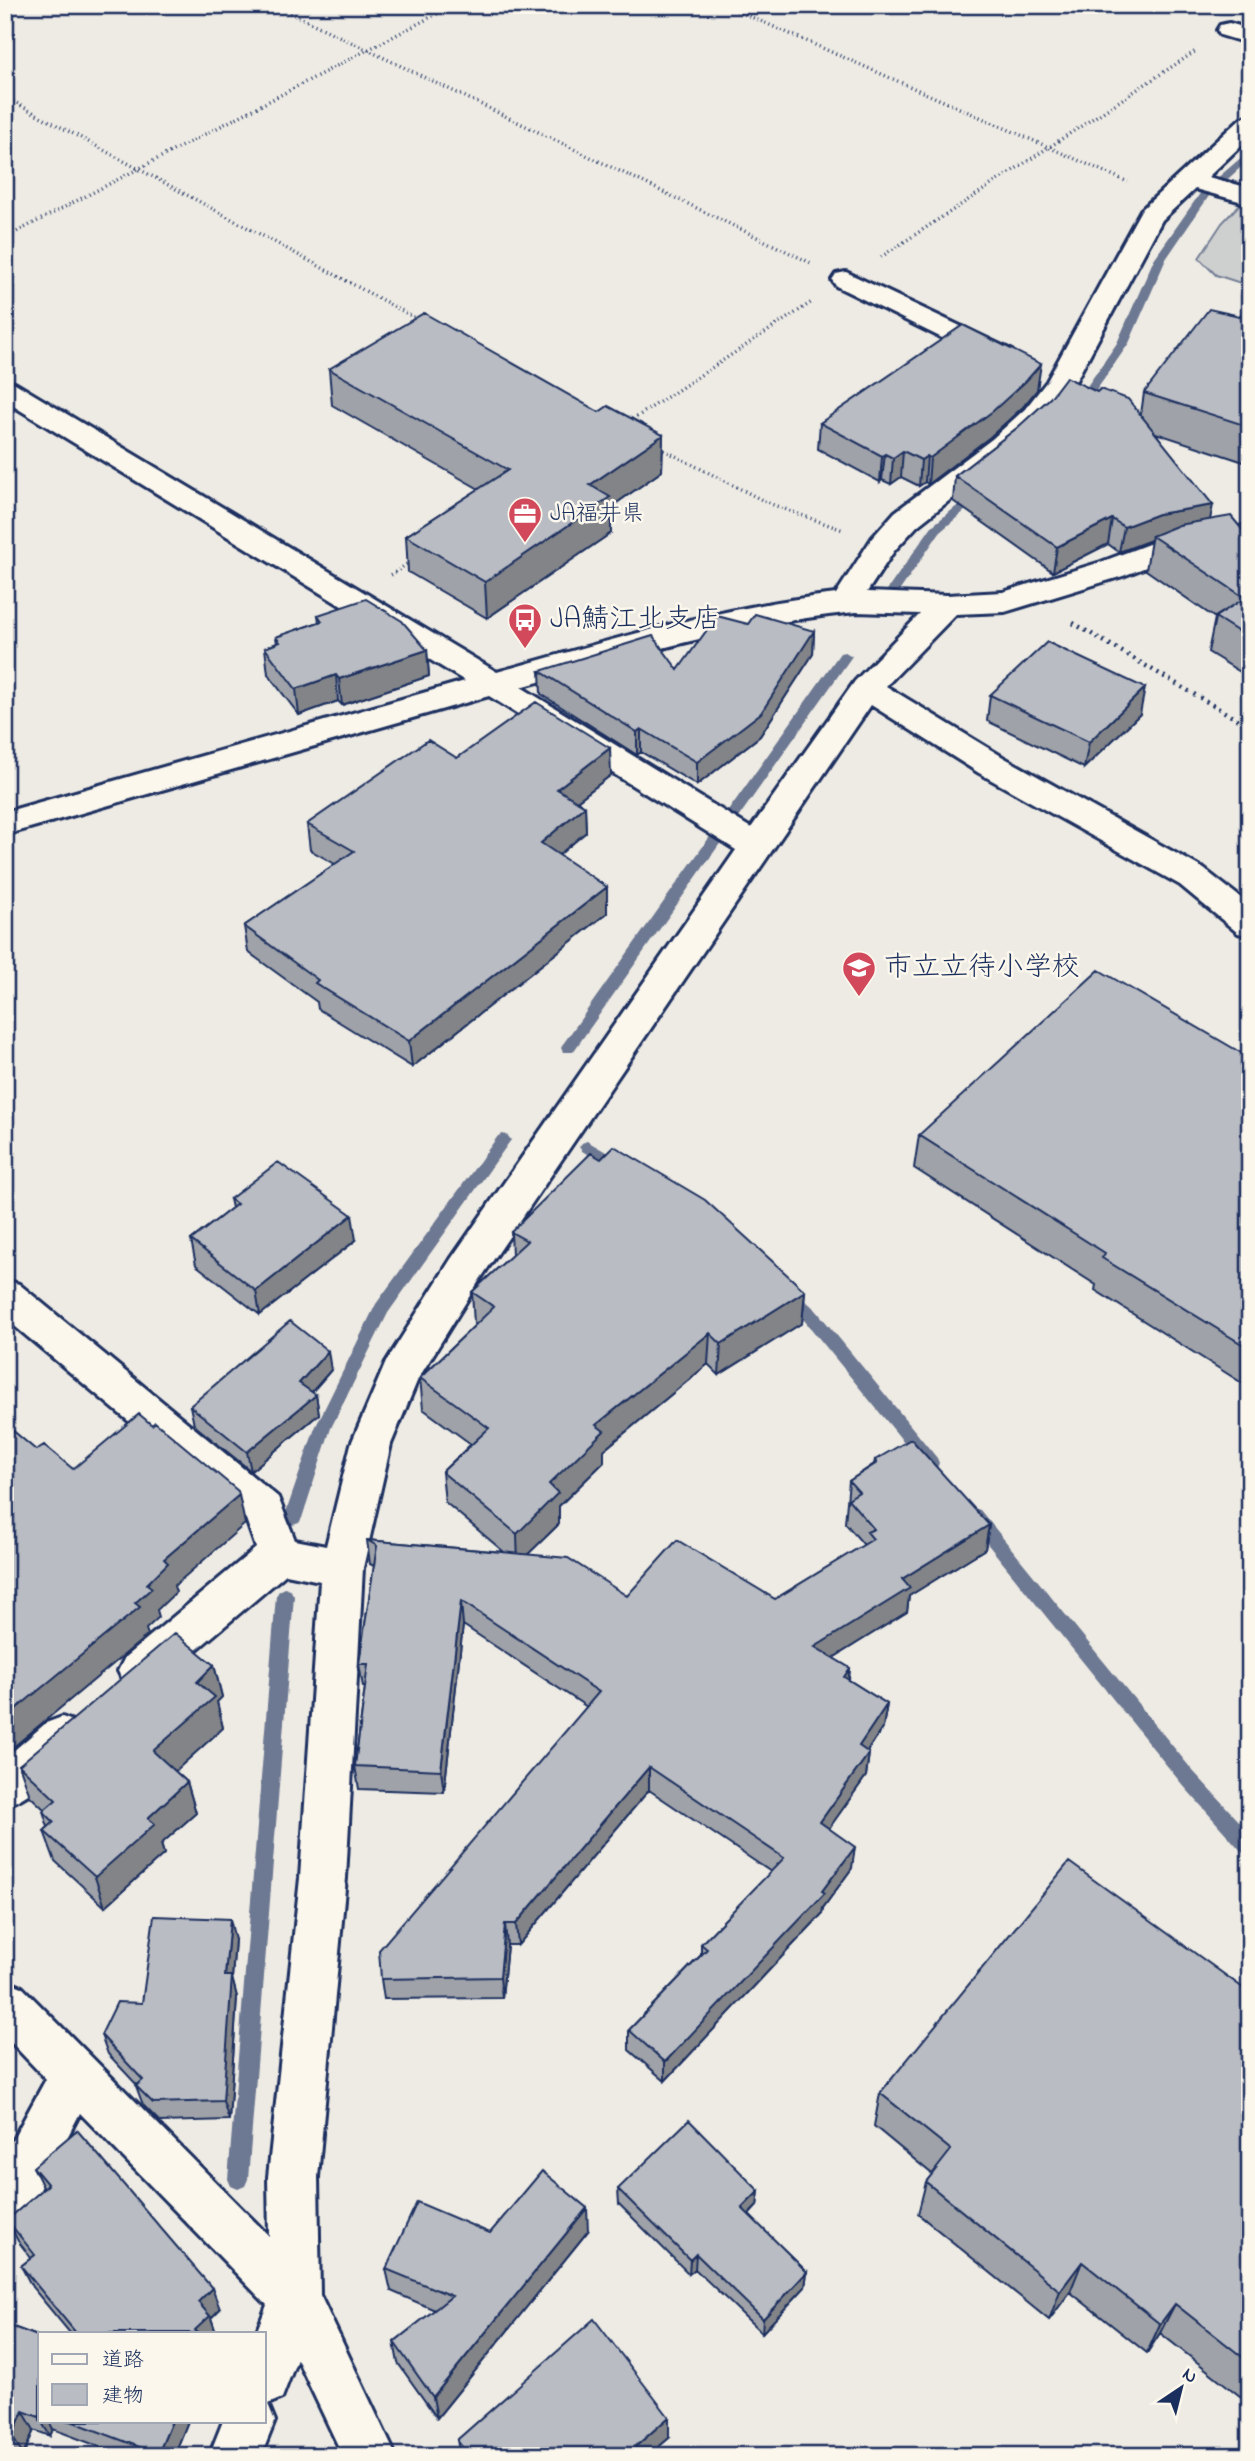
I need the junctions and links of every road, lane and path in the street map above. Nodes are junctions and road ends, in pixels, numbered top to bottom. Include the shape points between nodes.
1 (274, 5) edge
2 (454, 5) edge
3 (724, 5) edge
4 (1239, 33) edge
5 (366, 50) junction
6 (5, 97) edge
7 (1250, 123) edge
8 (1049, 147) junction
9 (138, 169) junction
10 (1195, 182) junction
11 (1238, 193) edge
12 (1169, 200) junction
13 (5, 238) edge
14 (846, 280) junction
15 (427, 324) edge
16 (1039, 374) junction
17 (5, 389) edge
18 (620, 428) edge
19 (657, 446) edge
20 (1250, 534) edge
21 (1219, 539) junction
22 (883, 545) junction
23 (423, 554) edge
24 (1250, 566) edge
25 (1027, 596) junction
26 (353, 599) junction
27 (856, 602) junction
28 (947, 605) junction
29 (493, 684) junction
30 (866, 688) junction
31 (1250, 727) edge
32 (5, 824) edge
33 (736, 834) junction
34 (1250, 923) edge
35 (5, 1295) edge
36 (279, 1554) junction
37 (341, 1568) junction
38 (5, 1786) edge
39 (5, 2003) edge
40 (74, 2076) junction
41 (5, 2204) edge
42 (295, 2298) junction
43 (266, 2375) edge
44 (249, 2422) edge
45 (235, 2456) edge
46 (370, 2456) edge

1 - 5 path
2 - 5 path
3 - 8 path
4 - 8 path
5 - 9 path
5 - 14 path
6 - 9 path
7 - 10 street via 1228,141
8 - 12 path
8 - 14 path
9 - 13 path
9 - 15 path
10 - 11 street
10 - 12 street
12 - 16 street via 1151,216
14 - 16 street
14 - 18 path
16 - 22 street via 1035,415 906,519
17 - 26 street
19 - 22 path via 768,503
20 - 21 street
21 - 24 street
21 - 25 street via 1165,549
22 - 27 street via 851,593
23 - 26 path
25 - 28 street
25 - 31 path
26 - 29 street
27 - 28 street
27 - 29 street via 747,618
28 - 30 street
29 - 32 street
29 - 33 street
30 - 33 street
30 - 34 street via 991,765 1192,877
33 - 37 street via 400,1373 371,1444
35 - 36 street via 263,1509
36 - 37 street
36 - 38 street
37 - 42 street via 323,1878 293,2177
39 - 40 street
40 - 41 street
40 - 42 street
42 - 43 street
42 - 46 street
44 - 45 street

